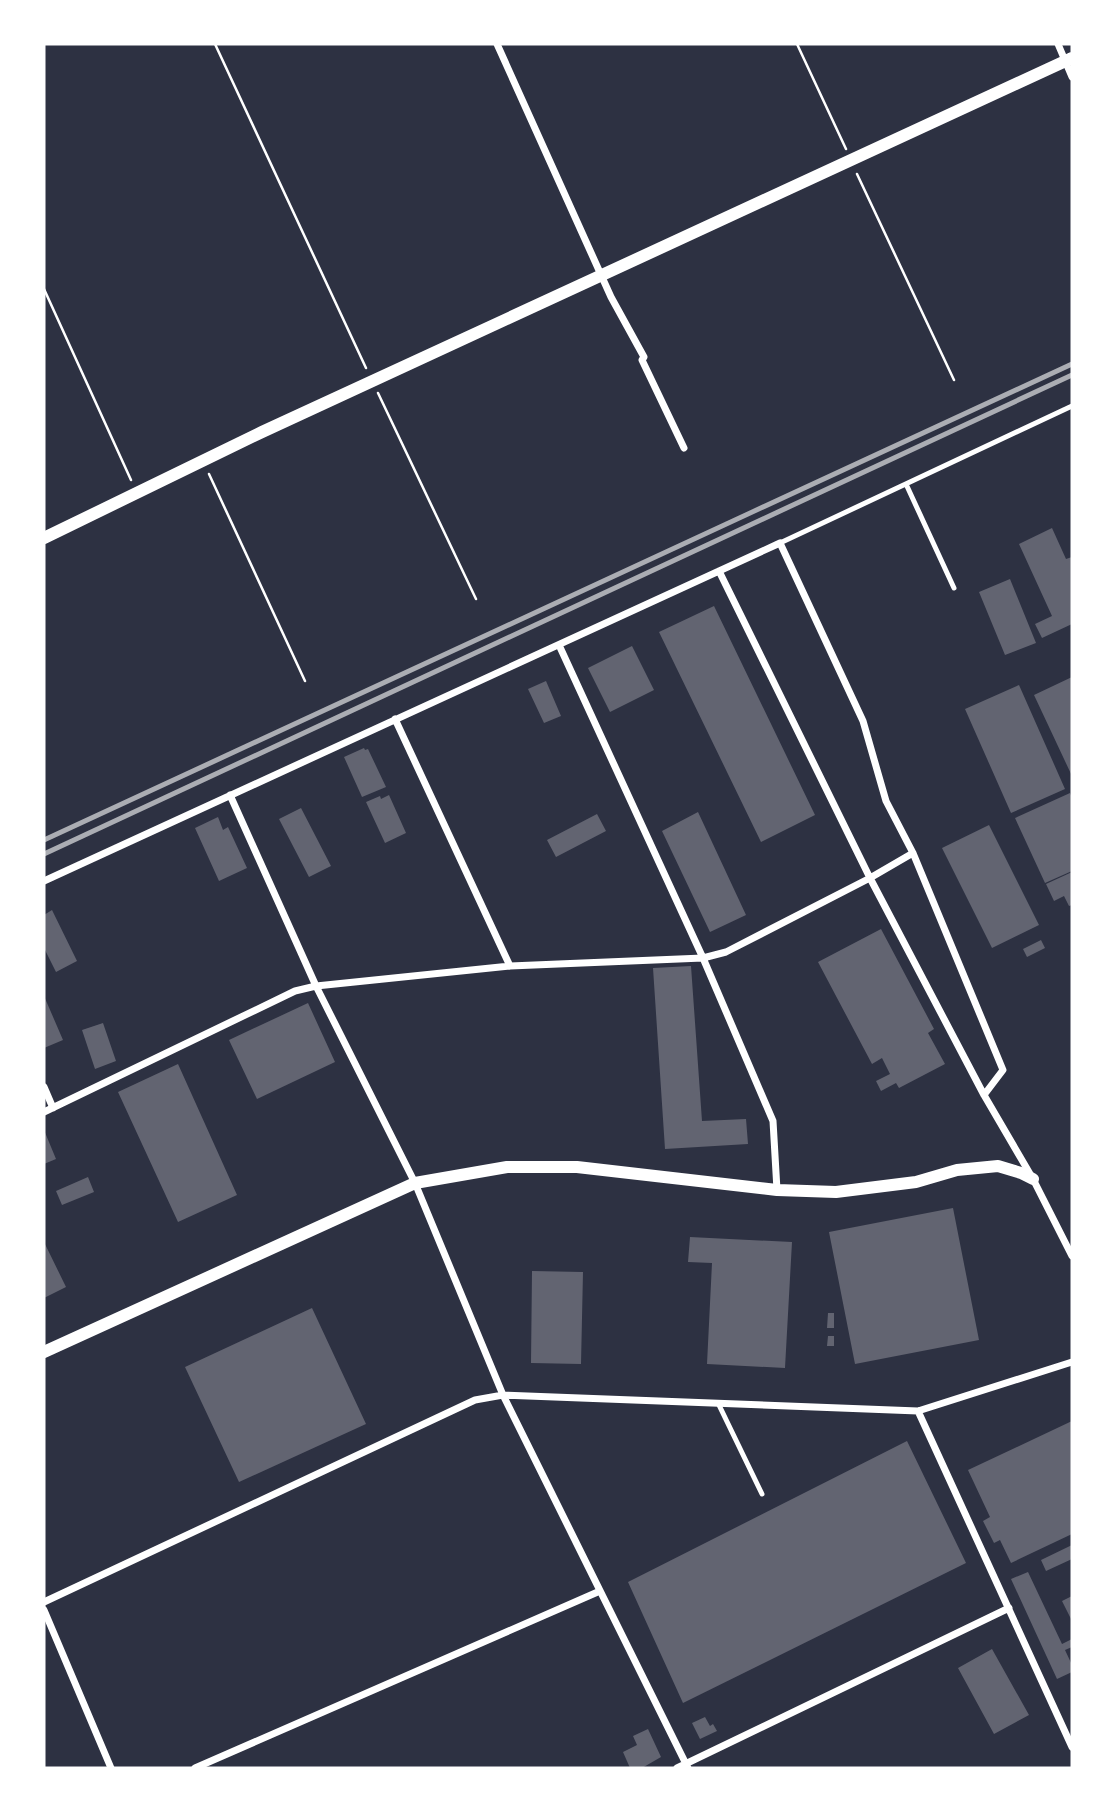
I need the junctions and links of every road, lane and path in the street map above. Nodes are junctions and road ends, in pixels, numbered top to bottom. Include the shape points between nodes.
1 (215, 44) edge
2 (497, 44) edge
3 (797, 44) edge
4 (1058, 44) edge
5 (1069, 60) edge
6 (1072, 77) edge
7 (851, 160) junction
8 (602, 275) junction
9 (44, 289) edge
10 (954, 380) dead end
11 (372, 382) junction
12 (1072, 406) edge
13 (684, 448) dead end
14 (203, 461) junction
15 (906, 484) junction
16 (137, 493) junction
17 (44, 538) edge
18 (780, 543) junction
19 (719, 571) junction
20 (954, 588) dead end
21 (476, 599) dead end
22 (559, 645) junction
23 (305, 681) dead end
24 (395, 719) junction
25 (230, 794) junction
26 (913, 853) junction
27 (870, 878) junction
28 (44, 881) edge
29 (703, 958) junction
30 (510, 966) junction
31 (316, 986) junction
32 (44, 1087) edge
33 (984, 1095) junction
34 (53, 1108) junction
35 (44, 1112) edge
36 (1033, 1179) junction
37 (415, 1183) junction
38 (777, 1190) junction
39 (1072, 1256) edge
40 (44, 1352) edge
41 (1072, 1362) edge
42 (503, 1395) junction
43 (718, 1403) junction
44 (918, 1411) junction
45 (762, 1494) dead end
46 (600, 1591) junction
47 (44, 1602) edge
48 (1009, 1608) junction
49 (44, 1610) edge
50 (1072, 1747) edge
51 (687, 1766) edge
52 (111, 1768) edge
53 (195, 1768) edge
54 (677, 1768) edge

1 - 11 path
2 - 8 street
3 - 7 path
4 - 5 street
5 - 6 street
5 - 7 street
7 - 8 street
7 - 10 path
8 - 11 street
8 - 13 street
9 - 16 path
11 - 14 street
11 - 21 path
12 - 15 lane
14 - 16 street
14 - 23 path
15 - 18 lane
15 - 20 lane
16 - 17 street
18 - 19 street
18 - 26 street via 863,721 886,801
19 - 22 street
19 - 27 street
22 - 24 street
22 - 29 street
24 - 25 street
24 - 30 street
25 - 28 street
25 - 31 street
26 - 27 street
26 - 33 street via 1003,1070
27 - 29 street via 726,952
27 - 33 street
29 - 30 street
29 - 38 street via 773,1121
30 - 31 street
31 - 34 street via 295,990
31 - 37 street
32 - 34 street
33 - 36 street
34 - 35 street
36 - 38 street via 998,1166 836,1192
36 - 39 street
37 - 38 street via 507,1167 577,1167
37 - 40 street
37 - 42 street
41 - 44 street
42 - 43 street
42 - 46 street
42 - 47 street via 475,1400
43 - 44 street
43 - 45 lane
44 - 48 street
46 - 51 street
46 - 53 street
48 - 50 street
48 - 51 street
49 - 52 street
51 - 54 street

